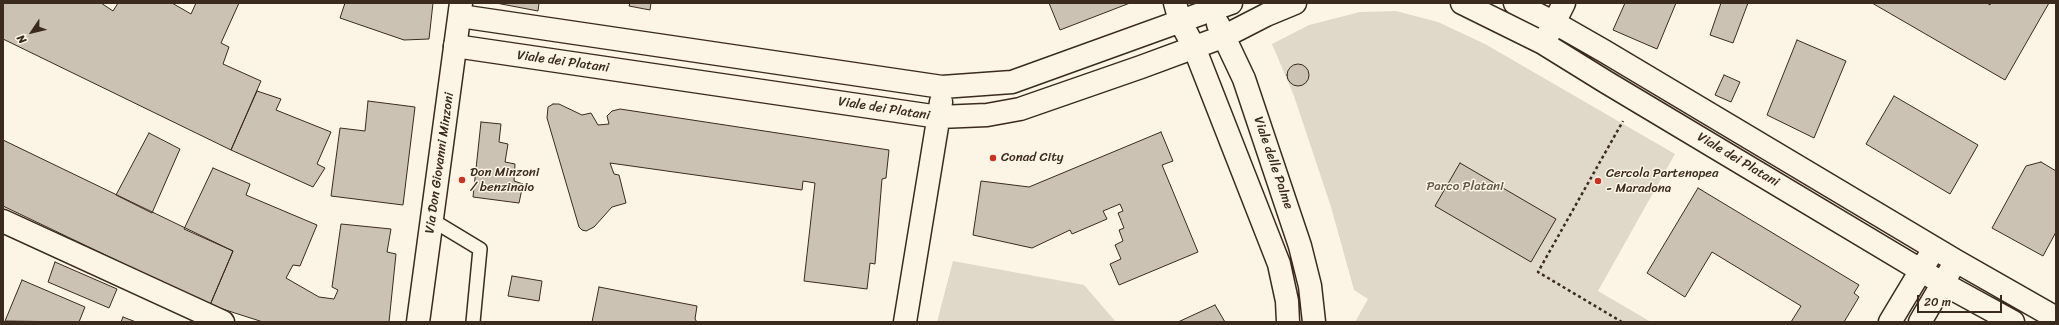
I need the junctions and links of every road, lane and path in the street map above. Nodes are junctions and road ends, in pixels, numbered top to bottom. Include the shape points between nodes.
1 (1231, 3) edge
2 (1295, 3) edge
3 (1462, 3) edge
4 (1515, 3) edge
5 (1564, 3) edge
6 (1209, 7) edge
7 (460, 10) edge
8 (1178, 12) edge
9 (1555, 23) junction
10 (1225, 36) junction
11 (1544, 43) junction
12 (455, 46) junction
13 (1194, 47) junction
14 (942, 87) junction
15 (1635, 99) junction
16 (939, 117) junction
17 (432, 220) junction
18 (3, 221) edge
19 (1935, 247) junction
20 (1956, 261) junction
21 (1921, 270) junction
22 (1942, 283) junction
23 (2056, 318) edge
24 (223, 322) edge
25 (418, 322) edge
26 (473, 322) edge
27 (905, 322) edge
28 (1288, 322) edge
29 (1314, 322) edge
30 (1622, 322) edge
31 (1890, 322) edge
32 (1920, 322) edge
33 (2013, 322) edge

1 - 6 street
2 - 10 street, Viale dei Platani
3 - 11 street, Viale dei Platani
4 - 9 street, Viale dei Platani
5 - 9 street
6 - 8 street
6 - 10 street, Viale delle Palme
7 - 12 street, Via Don Giovanni Minzoni
7 - 14 street
8 - 13 street
8 - 14 street via 1012,82
9 - 11 street
9 - 19 street, Viale dei Platani
10 - 13 street, Viale dei Platani
10 - 29 street, Viale delle Palme via 1244,79 1300,246 1310,286
11 - 15 street, Viale dei Platani
12 - 16 street, Viale dei Platani
12 - 17 street, Via Don Giovanni Minzoni
13 - 16 street, Viale dei Platani via 1020,110 987,115
13 - 28 street via 1279,264 1287,301
14 - 16 street
15 - 21 street, Viale dei Platani
15 - 30 path via 1538,272
16 - 27 street
17 - 25 street, Via Don Giovanni Minzoni
17 - 26 lane via 480,249
18 - 24 street
19 - 20 street, Viale dei Platani
19 - 21 street
20 - 22 street
20 - 23 street, Viale dei Platani
21 - 22 street, Viale dei Platani
21 - 31 street
22 - 32 street
22 - 33 street, Viale dei Platani

